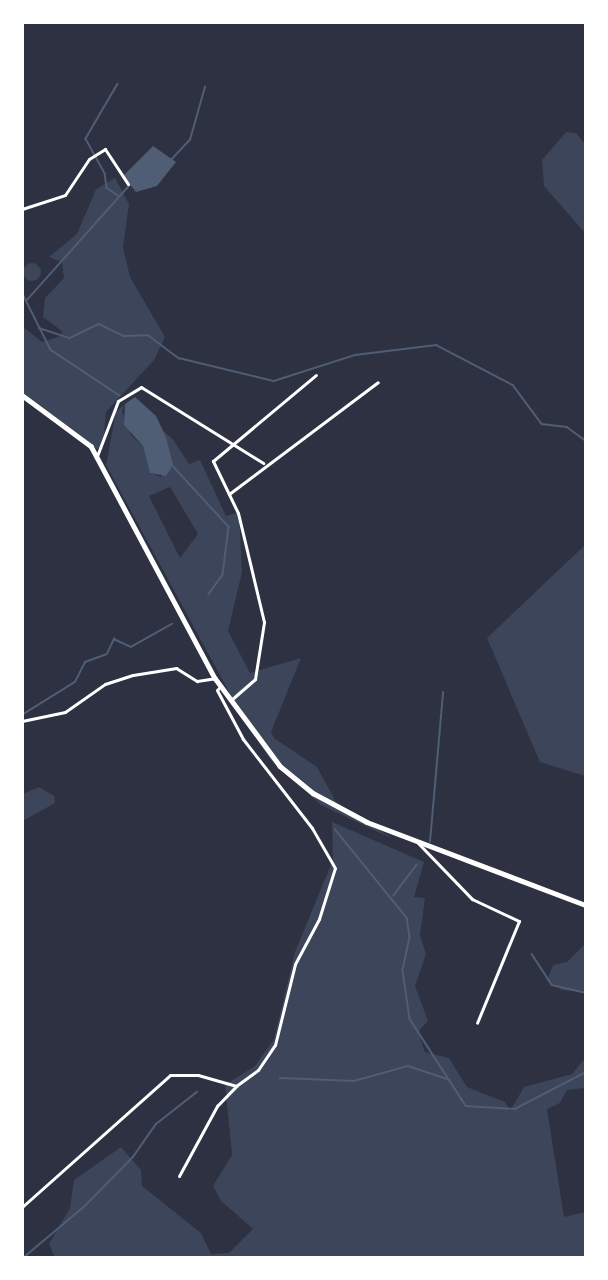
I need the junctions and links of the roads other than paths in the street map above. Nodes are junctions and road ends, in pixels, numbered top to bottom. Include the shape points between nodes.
1 (128, 184) dead end
2 (22, 209) edge
3 (316, 375) dead end
4 (378, 382) dead end
5 (22, 395) edge
6 (232, 442) junction
7 (97, 456) junction
8 (263, 464) junction
9 (229, 494) junction
10 (215, 678) junction
11 (221, 686) junction
12 (226, 694) junction
13 (222, 699) junction
14 (230, 701) junction
15 (22, 721) edge
16 (417, 841) junction
17 (585, 905) edge
18 (477, 1023) dead end
19 (236, 1086) junction
20 (179, 1176) dead end
21 (22, 1207) edge

1 - 2 street via 105,149 88,161 65,195
3 - 6 street
4 - 8 street
5 - 7 highway via 76,431
6 - 7 street via 149,388 136,387 116,405
6 - 8 street
6 - 9 street via 213,461
7 - 10 highway
8 - 9 street
9 - 14 street via 264,631 255,679
10 - 11 highway
10 - 15 street via 197,681 176,668 133,675 105,684 65,712
11 - 12 highway
11 - 13 street via 217,690
12 - 13 street
12 - 14 highway
13 - 19 street via 243,739 327,849 335,874 294,964 275,1045 258,1070
14 - 16 highway via 272,758 313,793
16 - 17 highway
16 - 18 street via 472,899 519,921
19 - 20 street via 217,1106
19 - 21 street via 198,1075 170,1075

